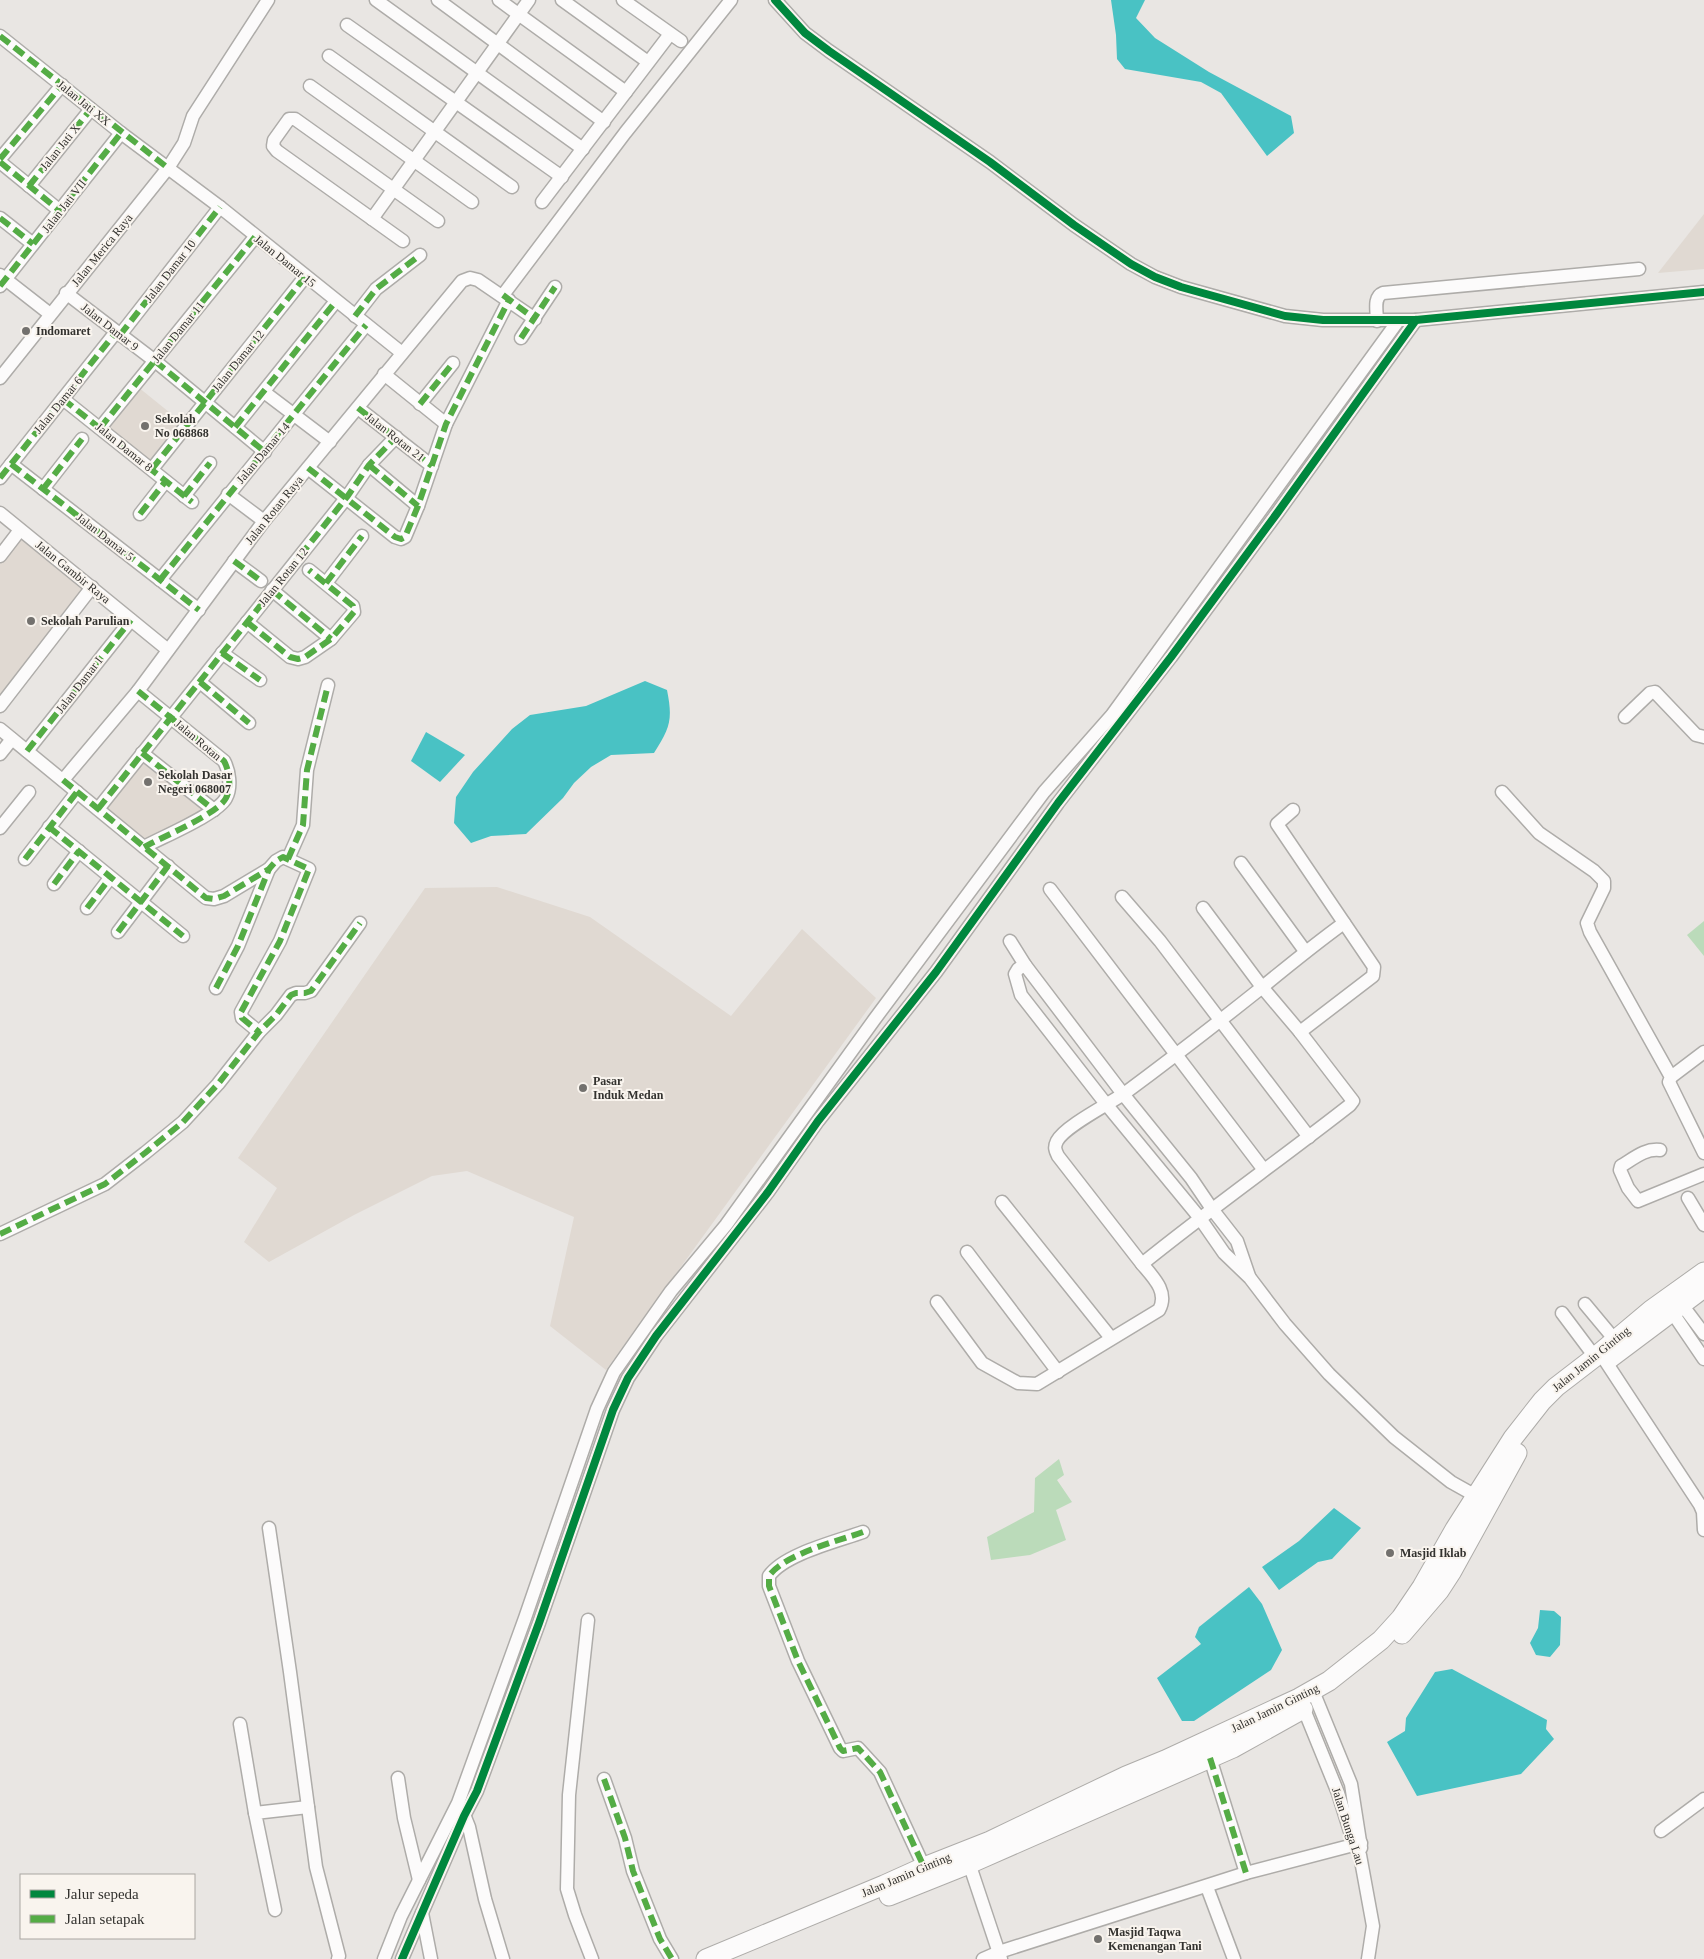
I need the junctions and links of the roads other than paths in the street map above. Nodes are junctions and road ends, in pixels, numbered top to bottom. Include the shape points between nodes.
1 (268, 0) edge
2 (376, 0) edge
3 (438, 0) edge
4 (499, 0) edge
5 (529, 0) edge
6 (562, 0) edge
7 (623, 0) edge
8 (731, 0) edge
9 (775, 0) edge
10 (520, 14) junction
11 (347, 24) dead end
12 (0, 36) edge
13 (498, 44) junction
14 (329, 56) dead end
15 (648, 62) junction
16 (478, 73) junction
17 (62, 85) junction
18 (310, 86) dead end
19 (626, 92) junction
20 (457, 102) junction
21 (91, 109) junction
22 (604, 122) junction
23 (435, 132) junction
24 (121, 133) junction
25 (583, 149) junction
26 (0, 161) edge
27 (414, 161) junction
28 (168, 168) junction
29 (562, 178) junction
30 (29, 186) junction
31 (512, 188) dead end
32 (394, 190) junction
33 (472, 202) dead end
34 (542, 202) dead end
35 (220, 207) junction
36 (60, 211) junction
37 (0, 218) edge
38 (372, 219) junction
39 (438, 221) dead end
40 (255, 237) junction
41 (403, 241) dead end
42 (34, 244) junction
43 (420, 255) dead end
44 (1640, 269) dead end
45 (305, 277) junction
46 (2, 280) edge
47 (555, 287) dead end
48 (1704, 292) edge
49 (66, 293) junction
50 (506, 297) junction
51 (336, 301) junction
52 (50, 314) junction
53 (355, 316) junction
54 (535, 318) junction
55 (1416, 320) junction
56 (1376, 321) junction
57 (1398, 321) junction
58 (366, 325) junction
59 (118, 333) junction
60 (521, 338) dead end
61 (402, 354) junction
62 (155, 361) junction
63 (452, 363) dead end
64 (384, 374) junction
65 (0, 378) edge
66 (264, 392) junction
67 (63, 399) junction
68 (205, 402) junction
69 (420, 404) junction
70 (358, 408) junction
71 (294, 415) junction
72 (446, 424) junction
73 (235, 427) junction
74 (100, 428) junction
75 (396, 437) junction
76 (82, 439) dead end
77 (330, 442) junction
78 (265, 452) junction
79 (210, 463) dead end
80 (11, 464) junction
81 (369, 465) junction
82 (432, 466) junction
83 (308, 468) junction
84 (152, 469) junction
85 (0, 478) edge
86 (165, 482) junction
87 (43, 488) junction
88 (228, 494) junction
89 (347, 497) junction
90 (418, 506) junction
91 (0, 513) edge
92 (140, 514) dead end
93 (264, 522) junction
94 (20, 530) junction
95 (362, 536) dead end
96 (0, 556) edge
97 (234, 561) junction
98 (1218, 568) junction
99 (309, 570) dead end
100 (1230, 576) junction
101 (160, 580) junction
102 (261, 581) dead end
103 (326, 583) junction
104 (92, 587) junction
105 (272, 590) junction
106 (199, 610) junction
107 (131, 620) junction
108 (247, 622) junction
109 (331, 639) junction
110 (168, 650) junction
111 (222, 653) junction
112 (260, 680) dead end
113 (200, 682) junction
114 (328, 685) dead end
115 (138, 691) junction
116 (0, 706) edge
117 (1625, 717) dead end
118 (172, 718) junction
119 (249, 722) dead end
120 (0, 729) edge
121 (1704, 737) edge
122 (12, 738) junction
123 (27, 751) junction
124 (142, 753) junction
125 (0, 754) edge
126 (63, 780) junction
127 (29, 792) dead end
128 (77, 792) junction
129 (1044, 792) junction
130 (1502, 792) dead end
131 (1058, 803) junction
132 (98, 809) junction
133 (214, 810) junction
134 (1293, 810) dead end
135 (49, 827) junction
136 (0, 828) edge
137 (144, 846) junction
138 (79, 851) junction
139 (288, 858) junction
140 (25, 859) dead end
141 (1241, 862) dead end
142 (168, 866) junction
143 (269, 869) junction
144 (110, 878) junction
145 (54, 884) dead end
146 (1050, 889) dead end
147 (1122, 897) dead end
148 (139, 902) junction
149 (87, 908) dead end
150 (1203, 908) dead end
151 (360, 923) dead end
152 (1344, 923) junction
153 (118, 932) dead end
154 (183, 936) dead end
155 (1010, 941) dead end
156 (1305, 951) junction
157 (1025, 964) junction
158 (1262, 987) junction
159 (216, 988) dead end
160 (1220, 1020) junction
161 (259, 1032) junction
162 (1300, 1032) junction
163 (1704, 1052) edge
164 (1176, 1053) junction
165 (1671, 1077) junction
166 (1123, 1094) junction
167 (1106, 1104) junction
168 (1309, 1137) junction
169 (1660, 1150) dead end
170 (1704, 1153) edge
171 (1264, 1170) junction
172 (1704, 1174) edge
173 (1688, 1198) dead end
174 (1002, 1202) dead end
175 (1212, 1208) junction
176 (1200, 1217) junction
177 (1704, 1225) edge
178 (0, 1234) edge
179 (967, 1252) dead end
180 (1142, 1264) junction
181 (1704, 1272) edge
182 (1250, 1278) junction
183 (1704, 1288) edge
184 (937, 1302) dead end
185 (1585, 1304) dead end
186 (1676, 1304) junction
187 (1562, 1313) dead end
188 (1704, 1334) edge
189 (1111, 1338) junction
190 (1615, 1340) junction
191 (1600, 1359) junction
192 (1704, 1359) edge
193 (1058, 1372) junction
194 (1473, 1501) junction
195 (269, 1528) dead end
196 (1704, 1530) edge
197 (863, 1532) dead end
198 (524, 1618) junction
199 (588, 1620) dead end
200 (539, 1623) junction
201 (1308, 1700) junction
202 (240, 1724) dead end
203 (1210, 1758) junction
204 (398, 1778) dead end
205 (604, 1780) dead end
206 (1704, 1799) edge
207 (458, 1803) junction
208 (308, 1807) junction
209 (254, 1813) junction
210 (464, 1816) junction
211 (1661, 1831) dead end
212 (1358, 1848) junction
213 (967, 1857) junction
214 (924, 1867) junction
215 (1246, 1873) junction
216 (419, 1880) junction
217 (1208, 1887) junction
218 (275, 1910) dead end
219 (422, 1913) junction
220 (1000, 1955) edge
221 (338, 1959) edge
222 (384, 1959) edge
223 (402, 1959) edge
224 (431, 1959) edge
225 (503, 1959) edge
226 (592, 1959) edge
227 (672, 1959) edge
228 (706, 1959) edge
229 (738, 1959) edge
230 (983, 1959) edge
231 (1234, 1959) edge
232 (1368, 1959) edge

1 - 28 street, Jalan Merica Raya via 193,116 184,143
2 - 16 street
3 - 13 street
4 - 10 street
5 - 10 street
6 - 15 street
7 - 15 street via 676,37
8 - 50 street via 625,134
9 - 56 street via 805,33 829,51 1130,264 1181,287 1285,316
10 - 13 street
10 - 19 street
11 - 20 street
12 - 17 street, Jalan Jati XX
13 - 16 street
13 - 22 street
14 - 23 street
15 - 19 street
16 - 20 street
16 - 25 street
17 - 21 street, Jalan Jati XX
17 - 26 street
18 - 27 street
19 - 22 street
20 - 23 street
20 - 29 street
21 - 24 street, Jalan Jati XX
21 - 30 street, Jalan Jati X
22 - 25 street
23 - 27 street
23 - 31 street
24 - 28 street, Jalan Jati XX
24 - 36 street, Jalan Jati VII
25 - 29 street
26 - 30 street
27 - 32 street
27 - 33 street
28 - 35 street, Jalan Damar 15
28 - 49 street, Jalan Merica Raya
29 - 34 street
30 - 36 street
32 - 38 street
32 - 38 street via 294,119 285,124 274,140 273,146 277,151
32 - 39 street
35 - 40 street, Jalan Damar 15
35 - 59 street, Jalan Damar 10
36 - 42 street, Jalan Jati VII
37 - 42 street
38 - 41 street
40 - 45 street, Jalan Damar 15
40 - 62 street, Jalan Damar 11
42 - 46 street, Jalan Jati VII
43 - 53 street via 376,289
44 - 56 street via 1384,293 1376,299
45 - 51 street, Jalan Damar 15
45 - 68 street, Jalan Damar 12
46 - 52 street
47 - 54 street
48 - 55 street
49 - 52 street, Jalan Merica Raya
49 - 59 street, Jalan Damar 9
50 - 54 street, Jalan Rotan Raya
50 - 61 street, Jalan Rotan Raya via 478,280 462,281
50 - 72 street
51 - 53 street, Jalan Damar 15
51 - 66 street
52 - 65 street, Jalan Merica Raya
53 - 58 street, Jalan Damar 15
54 - 60 street
55 - 57 street
55 - 100 street
56 - 57 street
57 - 98 street
58 - 61 street, Jalan Damar 15
58 - 71 street, Jalan Damar 14
59 - 62 street, Jalan Damar 9
59 - 67 street, Jalan Damar 6
61 - 64 street, Jalan Rotan Raya
62 - 68 street, Jalan Damar 9
62 - 74 street, Jalan Damar 11
63 - 69 street
64 - 69 street
64 - 70 street, Jalan Rotan Raya
66 - 71 street
66 - 73 street
67 - 74 street, Jalan Damar 8
67 - 80 street, Jalan Damar 6
68 - 73 street
68 - 84 street, Jalan Damar 12
69 - 72 street
70 - 75 street, Jalan Rotan 21
70 - 77 street, Jalan Rotan Raya
71 - 77 street
71 - 78 street, Jalan Damar 14
72 - 82 street
73 - 78 street
74 - 84 street, Jalan Damar 8
75 - 81 street, Jalan Rotan 12
75 - 82 street, Jalan Rotan 21
76 - 87 street
77 - 83 street, Jalan Rotan Raya
78 - 88 street, Jalan Damar 14
79 - 86 street, Jalan Damar 8 via 188,499
80 - 85 street, Jalan Damar 6
80 - 87 street, Jalan Damar 5
81 - 89 street, Jalan Rotan 12
81 - 90 street
82 - 90 street
83 - 89 street
83 - 93 street, Jalan Rotan Raya
84 - 86 street, Jalan Damar 8
86 - 92 street
87 - 101 street, Jalan Damar 5
88 - 93 street
88 - 101 street, Jalan Damar 14
89 - 90 street via 394,537 401,539 405,537
89 - 105 street, Jalan Rotan 12
91 - 94 street, Jalan Gambir Raya
93 - 97 street, Jalan Rotan Raya
94 - 96 street
94 - 104 street, Jalan Gambir Raya
95 - 103 street
97 - 102 street
97 - 106 street, Jalan Rotan Raya
98 - 100 street
98 - 129 street via 1112,715
99 - 103 street
100 - 131 street
101 - 106 street, Jalan Damar 5
103 - 109 street via 349,601 354,612
104 - 107 street, Jalan Gambir Raya
104 - 116 street
105 - 108 street, Jalan Rotan 12
105 - 109 street
106 - 110 street, Jalan Rotan Raya
107 - 110 street, Jalan Gambir Raya
107 - 123 street, Jalan Damar I
108 - 109 street via 290,657 298,659
108 - 111 street, Jalan Rotan 12
110 - 115 street, Jalan Rotan Raya
111 - 112 street
111 - 113 street, Jalan Rotan 12
113 - 118 street, Jalan Rotan 12
113 - 119 street
114 - 139 street via 307,770 303,825
115 - 118 street, Jalan Rotan
115 - 126 street, Jalan Rotan Raya
117 - 121 street via 1655,692 1696,735
118 - 124 street, Jalan Rotan 12
118 - 133 street, Jalan Rotan via 224,760 228,768 227,797
120 - 122 street
122 - 123 street
122 - 125 street
123 - 126 street
124 - 132 street, Jalan Rotan 12
124 - 133 street
126 - 128 street
127 - 136 street
128 - 132 street
128 - 135 street
129 - 131 street
129 - 198 street via 726,1226 672,1291 614,1372 597,1408
130 - 165 street via 1538,833 1599,874 1604,881 1604,888 1587,923 1590,932
131 - 200 street via 936,972 818,1121 628,1378 612,1410
132 - 137 street
133 - 137 street, Jalan Rotan
134 - 152 street via 1277,824
135 - 138 street
135 - 140 street
137 - 142 street
138 - 144 street
138 - 145 street
139 - 143 street via 279,858
139 - 161 street via 309,869 280,941 241,1012 242,1018
141 - 156 street
142 - 143 street via 197,892 214,899
142 - 148 street
143 - 159 street via 238,946
144 - 148 street
144 - 149 street
146 - 164 street
147 - 160 street
148 - 153 street
148 - 154 street
150 - 158 street
151 - 161 street via 311,991 290,995
152 - 156 street
152 - 162 street via 1374,967 1373,976
155 - 157 street
156 - 158 street
157 - 166 street
157 - 167 street via 1015,974 1021,995
158 - 160 street
158 - 162 street
160 - 164 street
160 - 168 street
161 - 178 street via 184,1122 105,1184
162 - 168 street via 1353,1101
163 - 165 street
164 - 166 street
164 - 171 street
165 - 170 street via 1669,1082
166 - 167 street
166 - 175 street
167 - 176 street
167 - 180 street via 1058,1139 1055,1149
168 - 171 street
169 - 172 street via 1643,1152 1621,1166 1628,1188 1638,1201
171 - 175 street
173 - 177 street
174 - 189 street
175 - 176 street
175 - 182 street via 1237,1241
176 - 180 street
176 - 182 street via 1224,1253
179 - 193 street
180 - 189 street via 1154,1277 1163,1294 1163,1302 1159,1310
181 - 186 highway, Jalan Jamin Ginting
182 - 194 street via 1329,1374 1394,1437
183 - 186 highway, Jalan Jamin Ginting
184 - 193 street via 982,1363 1001,1375 1031,1385
185 - 190 street
186 - 188 street
186 - 190 highway, Jalan Jamin Ginting via 1651,1310
186 - 191 highway, Jalan Jamin Ginting
186 - 192 street
187 - 191 street
189 - 193 street
190 - 191 highway, Jalan Jamin Ginting
191 - 194 highway, Jalan Jamin Ginting via 1556,1387 1542,1401 1513,1438
191 - 196 street via 1700,1505
191 - 201 highway, Jalan Jamin Ginting via 1536,1425 1430,1602 1378,1658
194 - 201 highway, Jalan Jamin Ginting via 1401,1618 1366,1654
195 - 208 street
197 - 214 street via 805,1552 775,1569 768,1576 769,1586 798,1661 840,1748 843,1751 858,1748 880,1772
198 - 200 street
198 - 207 street
199 - 226 street via 569,1795 567,1889
200 - 210 street via 477,1791
201 - 203 highway, Jalan Jamin Ginting via 1233,1748
201 - 212 street, Jalan Bunga Lau via 1351,1784
201 - 213 highway, Jalan Jamin Ginting via 1126,1776 990,1841
202 - 209 street
203 - 213 highway, Jalan Jamin Ginting
203 - 215 street
204 - 216 street
205 - 227 street via 626,1838 633,1871 660,1939
206 - 211 street
207 - 210 street
207 - 216 street
208 - 209 street
208 - 221 street via 316,1867
209 - 218 street
210 - 219 street
210 - 225 street
212 - 215 street
212 - 232 street, Jalan Bunga Lau via 1373,1926
213 - 214 highway, Jalan Jamin Ginting
213 - 220 street
213 - 229 highway, Jalan Jamin Ginting
214 - 228 highway, Jalan Jamin Ginting
215 - 217 street
216 - 222 street
217 - 220 street
217 - 231 street
219 - 223 street
219 - 224 street
220 - 230 street

